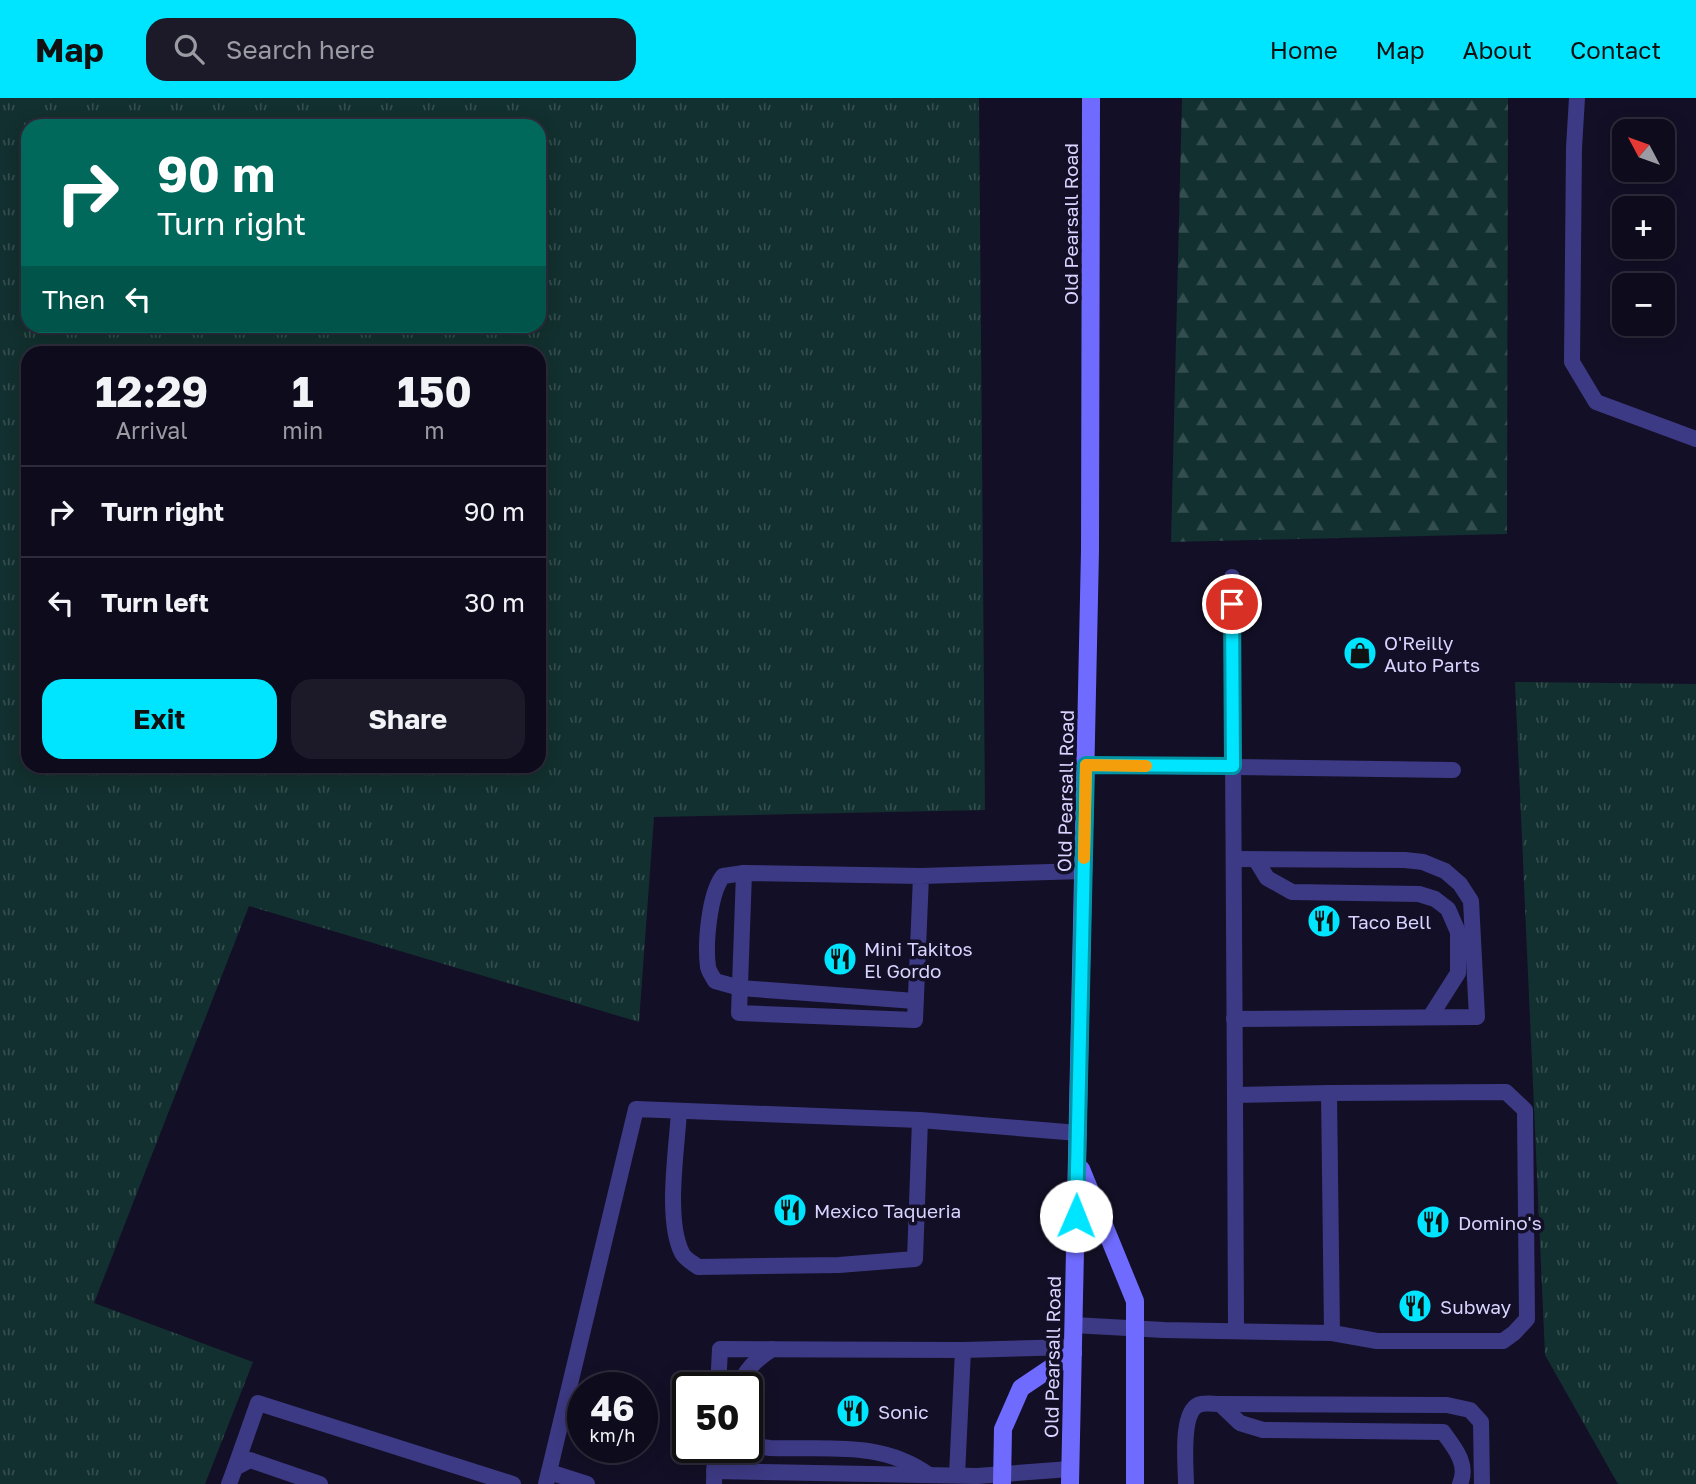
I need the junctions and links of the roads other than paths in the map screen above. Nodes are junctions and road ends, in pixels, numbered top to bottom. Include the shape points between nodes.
1 (1091, 98) edge
2 (1577, 98) edge
3 (1696, 439) edge
4 (1232, 577) dead end
5 (1086, 765) junction
6 (1233, 766) junction
7 (1453, 770) dead end
8 (1234, 859) junction
9 (1255, 860) junction
10 (1084, 871) junction
11 (744, 873) junction
12 (920, 876) junction
13 (740, 988) junction
14 (915, 1001) junction
15 (1430, 1017) junction
16 (1234, 1019) junction
17 (1329, 1093) junction
18 (1235, 1095) junction
19 (679, 1111) junction
20 (920, 1120) junction
21 (1078, 1133) junction
22 (1078, 1161) junction
23 (1073, 1325) junction
24 (1136, 1329) junction
25 (1236, 1331) junction
26 (1332, 1333) junction
27 (772, 1349) junction
28 (963, 1350) junction
29 (1073, 1350) junction
30 (719, 1372) edge
31 (746, 1372) edge
32 (1220, 1404) junction
33 (763, 1447) edge
34 (235, 1468) junction
35 (929, 1475) junction
36 (957, 1475) junction
37 (1070, 1476) edge
38 (714, 1477) edge
39 (548, 1478) edge
40 (1002, 1479) edge
41 (1463, 1480) edge
42 (229, 1484) edge
43 (320, 1484) edge
44 (513, 1484) edge
45 (587, 1484) edge
46 (1135, 1484) edge
47 (1186, 1484) edge
48 (1482, 1484) edge

1 - 5 main road, Old Pearsall Road
2 - 3 lane via 1572,362 1596,402
4 - 6 lane
5 - 6 lane
5 - 10 main road, Old Pearsall Road
6 - 7 lane
6 - 8 lane
8 - 9 lane
8 - 16 lane
9 - 15 lane via 1267,877 1292,892 1419,894 1435,898 1448,909 1458,932 1458,973
9 - 15 lane via 1423,862 1445,871 1460,884 1471,901 1477,1017
10 - 12 lane
10 - 21 main road, Old Pearsall Road
11 - 12 lane
11 - 13 lane
11 - 13 lane via 723,876 709,919 708,969 715,981
12 - 14 lane
13 - 14 lane
13 - 14 lane via 739,1013 915,1020
15 - 16 lane
16 - 18 lane
17 - 18 lane
17 - 26 lane
17 - 26 lane via 1506,1092 1525,1110 1527,1319 1503,1341 1377,1341
18 - 25 lane
19 - 20 lane
19 - 20 lane via 673,1208 682,1255 698,1267 915,1259
19 - 39 lane via 636,1109
20 - 21 lane
21 - 22 main road, Old Pearsall Road
22 - 23 main road, Old Pearsall Road
22 - 24 main road via 1135,1301
23 - 24 lane
23 - 29 main road, Old Pearsall Road
24 - 25 lane
24 - 46 main road
25 - 26 lane
27 - 28 lane
27 - 30 lane via 720,1349
27 - 31 lane
28 - 29 lane
28 - 36 lane
29 - 37 main road, Old Pearsall Road
29 - 40 main road via 1021,1388 1003,1429
32 - 41 lane via 1240,1423 1263,1430 1443,1432 1461,1457
32 - 47 lane via 1199,1404 1191,1410 1186,1422
32 - 48 lane via 1447,1405 1470,1410 1481,1422
33 - 35 lane via 882,1452 912,1462
34 - 42 lane
34 - 43 lane via 250,1460
34 - 44 lane via 258,1403
35 - 36 lane
35 - 38 lane
36 - 40 lane
37 - 40 lane
39 - 45 lane

